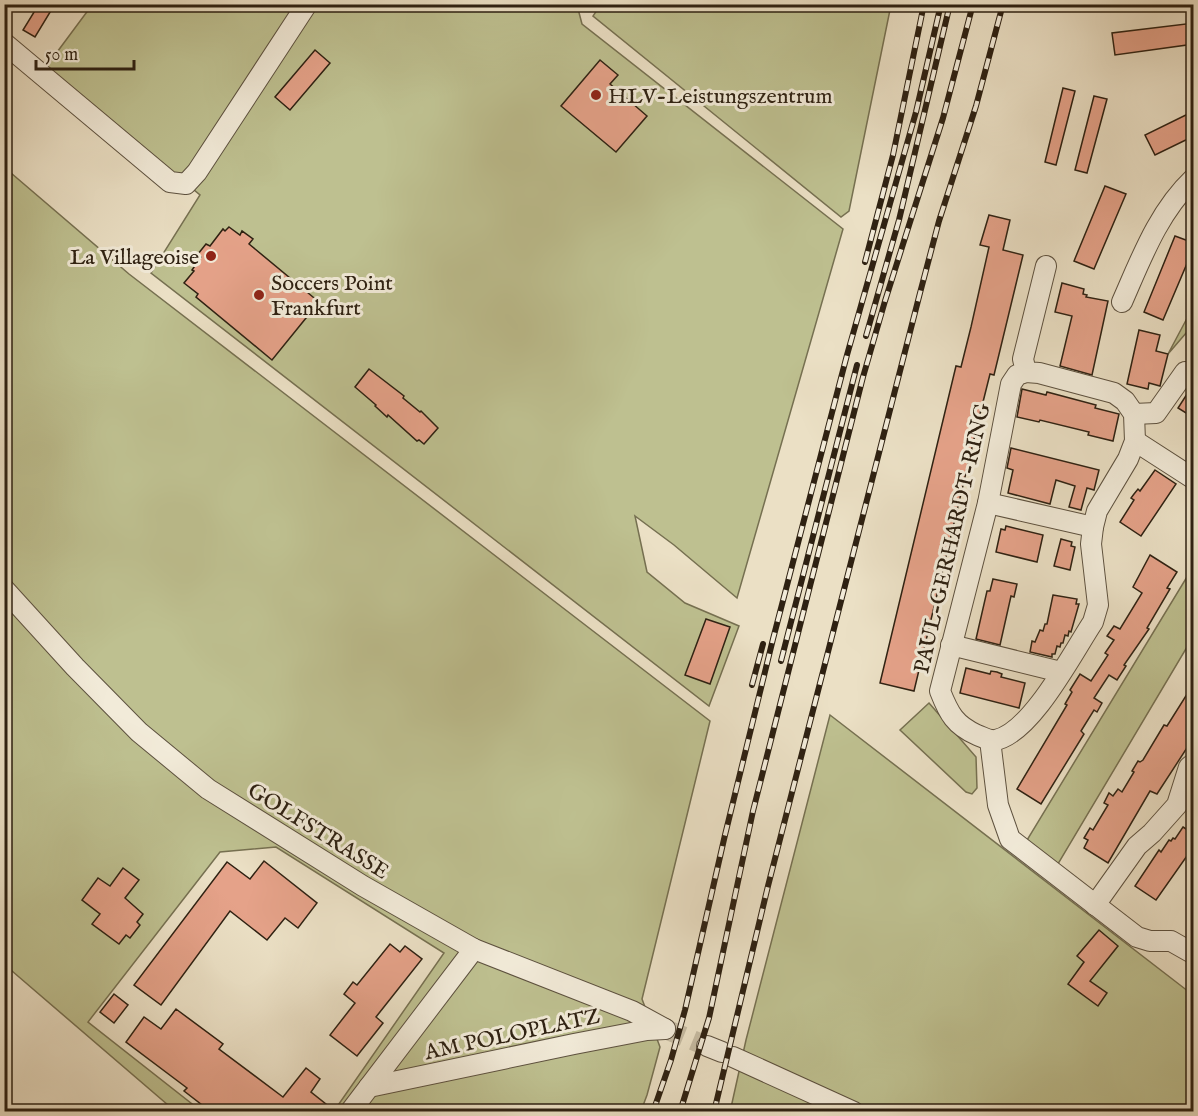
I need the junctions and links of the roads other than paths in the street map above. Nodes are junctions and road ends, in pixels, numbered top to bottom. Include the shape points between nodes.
1 (307, 4) edge
2 (4, 43) edge
3 (1194, 178) edge
4 (1046, 266) dead end
5 (1122, 302) dead end
6 (1026, 372) junction
7 (1194, 377) edge
8 (1134, 414) junction
9 (1135, 441) junction
10 (1194, 479) edge
11 (988, 503) junction
12 (1093, 528) junction
13 (4, 589) edge
14 (951, 645) junction
15 (1061, 672) junction
16 (990, 740) junction
17 (1194, 763) edge
18 (1095, 905) junction
19 (474, 949) junction
20 (1194, 954) edge
21 (665, 1029) joint
22 (720, 1052) tunnel mouth
23 (369, 1087) junction
24 (350, 1112) edge
25 (854, 1112) edge

1 - 2 street via 186,184 170,182
3 - 5 street via 1154,230
4 - 6 street via 1023,359
6 - 8 street via 1114,393
6 - 11 street, PAUL-GERHARDT-RING via 1017,375 1011,384
7 - 8 street via 1185,372 1156,413
8 - 9 street
9 - 10 street
9 - 12 street via 1097,511
11 - 12 street
11 - 14 street, PAUL-GERHARDT-RING
12 - 15 street via 1091,544 1098,605 1094,622
13 - 19 street, GOLFSTRASSE via 139,732 208,789 363,886
14 - 15 street
14 - 16 street, PAUL-GERHARDT-RING via 940,691 962,729
15 - 16 street via 1031,717 1013,732
16 - 18 street via 998,805 1010,839
17 - 18 street via 1189,767 1177,806 1137,846
18 - 20 street via 1137,937 1171,941
19 - 21 street, GOLFSTRASSE via 632,1011
19 - 23 street, AM POLOPLATZ
21 - 23 street, AM POLOPLATZ
22 - 25 street
23 - 24 street, AM POLOPLATZ

